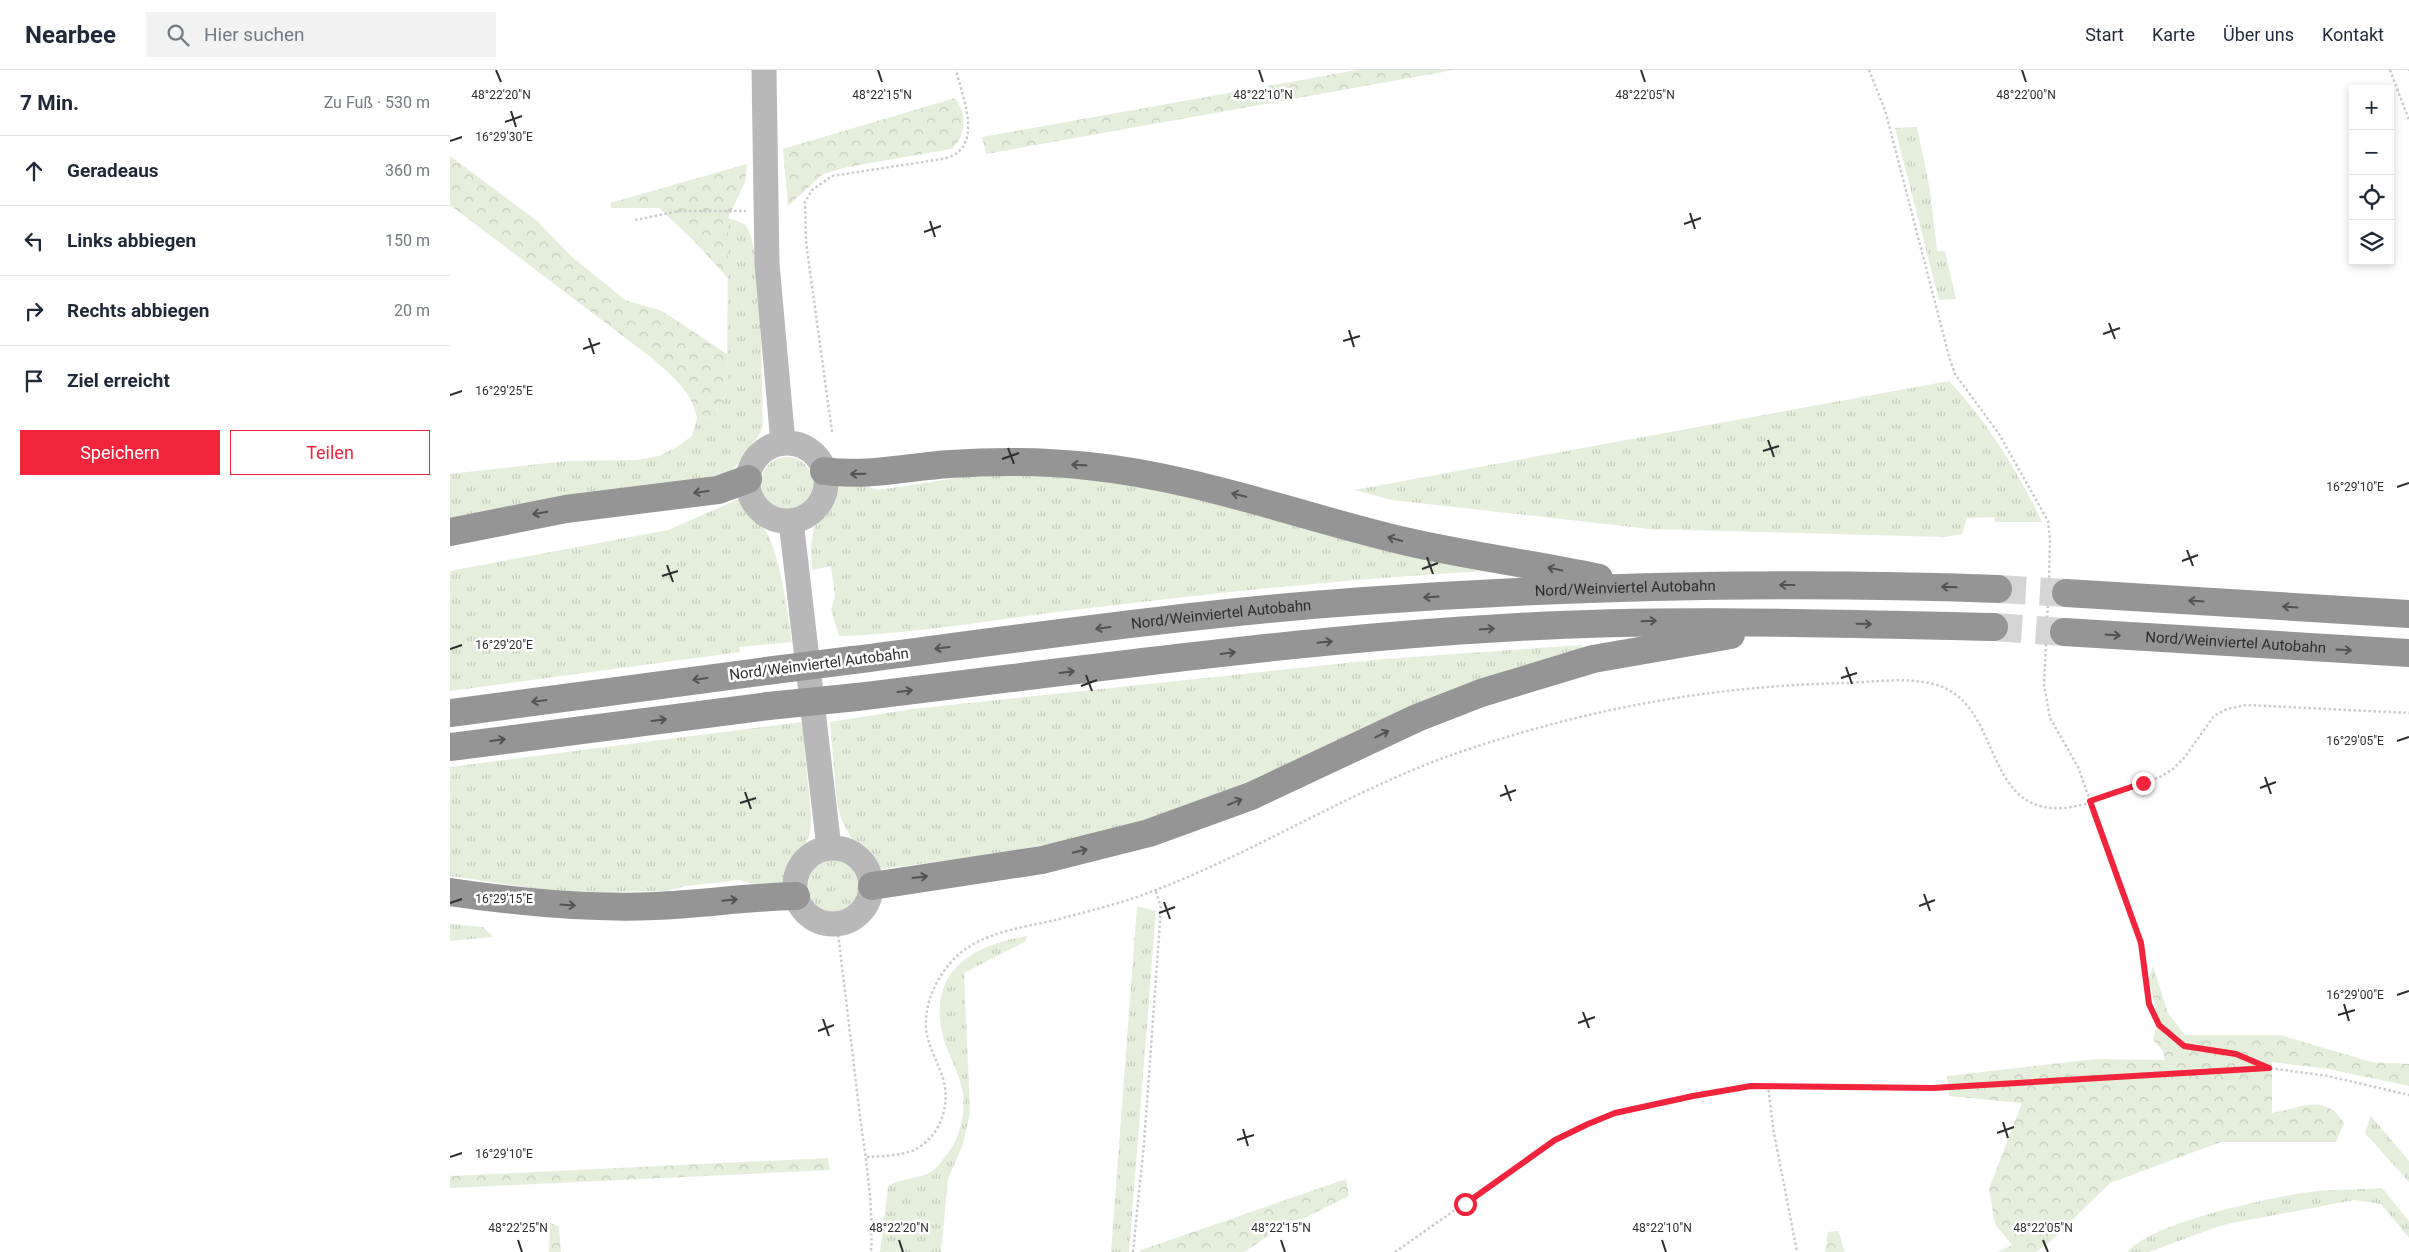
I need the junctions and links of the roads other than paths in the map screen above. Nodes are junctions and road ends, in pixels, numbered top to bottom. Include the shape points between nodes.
1 (764, 70) edge
2 (783, 443) junction
3 (824, 471) junction
4 (748, 479) junction
5 (791, 521) junction
6 (450, 532) edge
7 (1637, 586) junction
8 (1998, 588) tunnel mouth
9 (2054, 592) tunnel mouth
10 (2409, 614) edge
11 (1816, 623) junction
12 (1994, 627) tunnel mouth
13 (2052, 631) tunnel mouth
14 (2409, 653) edge
15 (450, 713) edge
16 (450, 747) edge
17 (829, 848) junction
18 (872, 886) junction
19 (450, 892) edge
20 (796, 896) junction

1 - 2 main road via 765,212 771,324
2 - 3 main road via 804,447
2 - 4 main road via 765,450 756,458
3 - 5 main road via 826,483 819,504 802,518
7 -> 3 highway via 1404,541 1244,496 1126,470 1015,462 950,464 858,475
4 - 5 main road via 753,501 760,510 774,518
4 -> 6 highway via 718,490 566,509
5 - 17 main road
8 -> 7 highway, Nord/Weinviertel Autobahn
7 -> 15 highway, Nord/Weinviertel Autobahn, bridge via 1402,598 1273,609 766,670
10 -> 9 highway
11 -> 12 highway
16 -> 11 highway, bridge via 768,706 1424,633 1682,620
18 -> 11 highway via 1042,860 1149,833 1251,796 1432,712 1560,668 1688,641
13 -> 14 highway, Nord/Weinviertel Autobahn
17 - 18 main road via 846,850 856,856 865,864
17 - 20 main road via 813,854 800,868 796,877
18 - 20 main road via 862,912 837,925 816,921 807,914
19 -> 20 highway via 517,901 610,907

